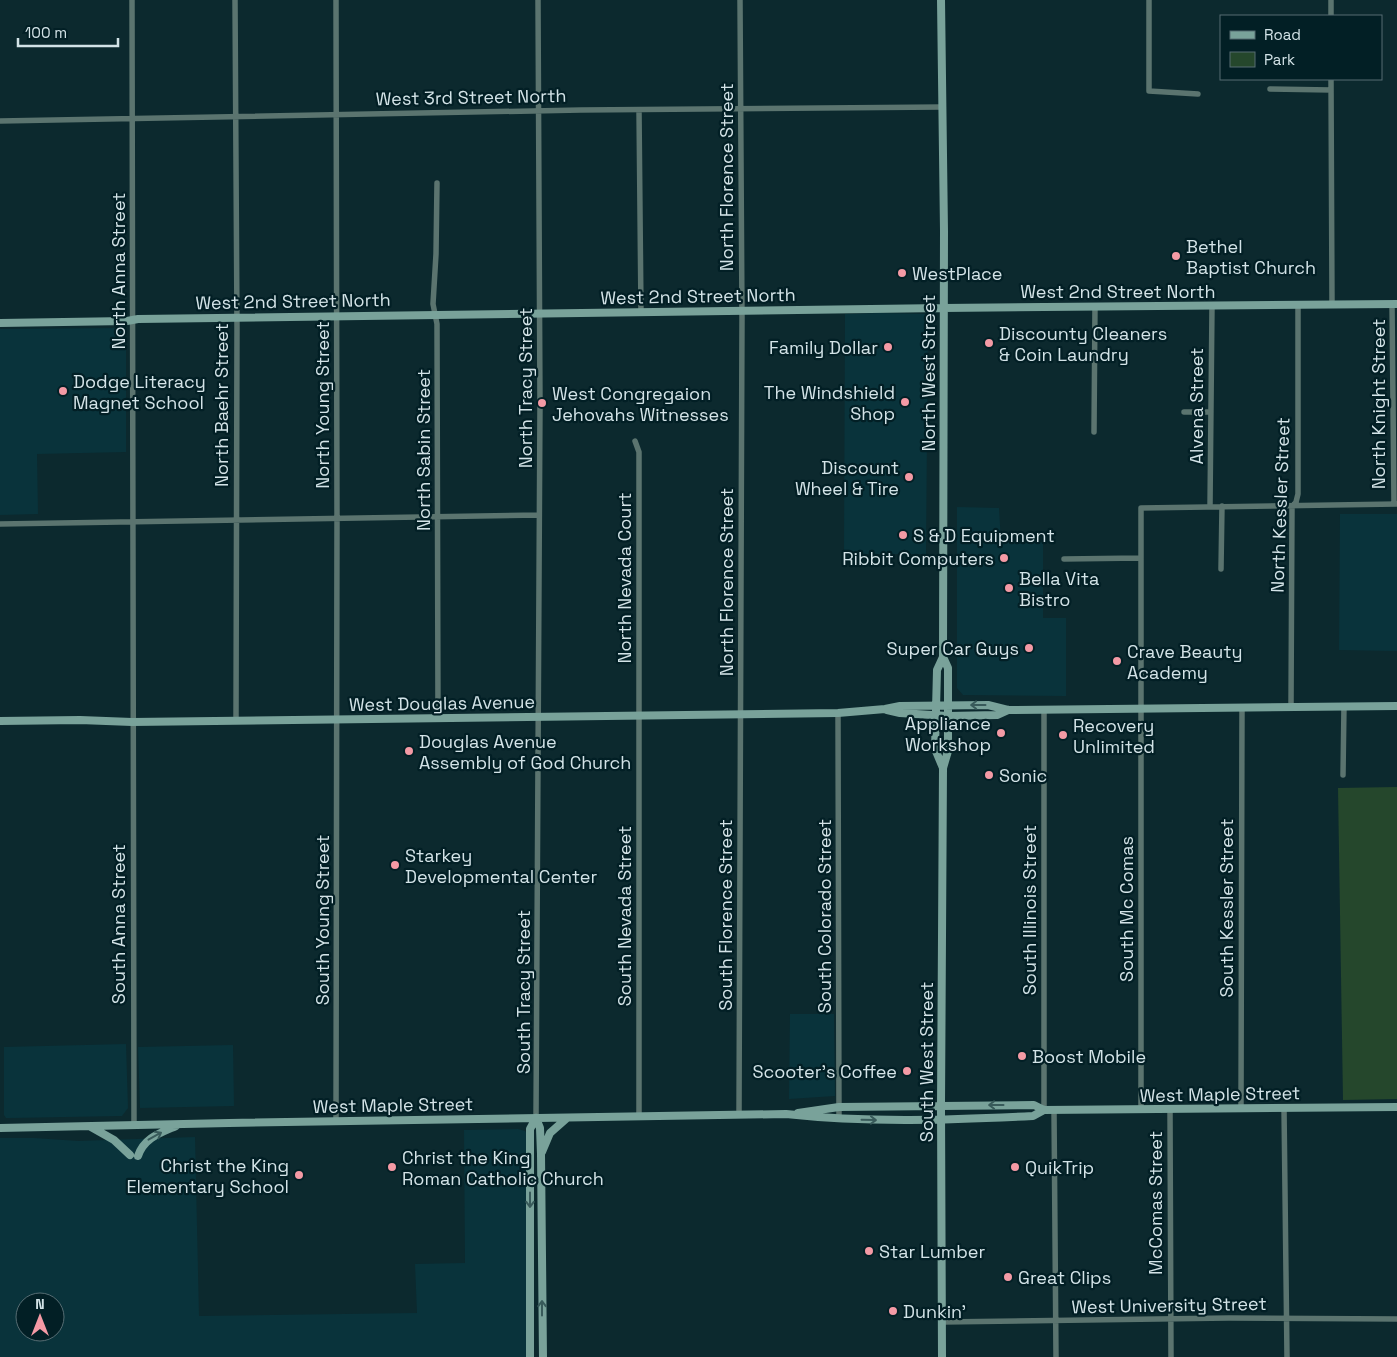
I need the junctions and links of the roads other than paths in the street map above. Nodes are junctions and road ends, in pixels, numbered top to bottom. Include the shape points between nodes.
1 (132, 0) edge
2 (235, 0) edge
3 (336, 0) edge
4 (538, 0) edge
5 (740, 0) edge
6 (941, 0) edge
7 (1149, 0) edge
8 (1331, 0) edge
9 (1331, 15) edge
10 (1331, 80) edge
11 (1270, 89) dead end
12 (1331, 90) junction
13 (1198, 94) dead end
14 (942, 106) junction
15 (740, 109) junction
16 (639, 110) junction
17 (539, 111) junction
18 (336, 114) junction
19 (235, 115) junction
20 (132, 117) junction
21 (0, 121) edge
22 (437, 183) dead end
23 (1332, 304) junction
24 (1395, 304) edge
25 (1298, 305) junction
26 (1095, 306) junction
27 (1212, 306) junction
28 (943, 308) junction
29 (742, 310) junction
30 (641, 312) junction
31 (540, 313) junction
32 (435, 314) junction
33 (337, 315) junction
34 (237, 316) junction
35 (133, 320) junction
36 (0, 323) edge
37 (1184, 412) dead end
38 (1211, 412) junction
39 (1094, 432) dead end
40 (635, 441) dead end
41 (1395, 504) edge
42 (1294, 505) junction
43 (1210, 506) junction
44 (1222, 506) junction
45 (539, 515) junction
46 (438, 516) junction
47 (337, 518) junction
48 (236, 520) junction
49 (133, 521) junction
50 (0, 524) edge
51 (1141, 558) junction
52 (1064, 559) dead end
53 (1222, 570) dead end
54 (943, 657) junction
55 (937, 705) junction
56 (948, 705) junction
57 (1344, 706) junction
58 (1397, 706) edge
59 (1242, 707) junction
60 (1291, 707) junction
61 (1142, 709) junction
62 (885, 710) junction
63 (1008, 710) junction
64 (1044, 710) junction
65 (838, 713) junction
66 (741, 714) junction
67 (639, 715) junction
68 (936, 715) junction
69 (948, 716) junction
70 (539, 717) junction
71 (438, 718) junction
72 (337, 720) junction
73 (0, 721) edge
74 (236, 721) junction
75 (132, 722) junction
76 (943, 768) junction
77 (1343, 775) dead end
78 (941, 1106) junction
79 (839, 1107) junction
80 (889, 1107) junction
81 (1397, 1107) edge
82 (1241, 1108) junction
83 (1284, 1108) junction
84 (1170, 1109) junction
85 (1044, 1110) junction
86 (1054, 1110) junction
87 (1142, 1110) junction
88 (786, 1114) junction
89 (739, 1115) junction
90 (639, 1117) junction
91 (536, 1118) junction
92 (567, 1118) junction
93 (839, 1119) junction
94 (890, 1120) junction
95 (941, 1121) junction
96 (336, 1122) junction
97 (179, 1124) junction
98 (134, 1125) junction
99 (90, 1126) junction
100 (0, 1128) edge
101 (541, 1154) junction
102 (130, 1155) dead end
103 (138, 1156) dead end
104 (1170, 1319) junction
105 (1286, 1319) junction
106 (1397, 1319) edge
107 (1056, 1321) junction
108 (942, 1322) junction
109 (530, 1357) edge
110 (542, 1357) edge
111 (942, 1357) edge
112 (1056, 1357) edge
113 (1170, 1357) edge
114 (1287, 1357) edge

1 - 20 street, North Anna Street
2 - 19 street, North Baehr Street
3 - 18 street, North Young Street
4 - 17 street, North Tracy Street
5 - 15 street, North Florence Street
6 - 14 street, North West Street
7 - 13 street via 1149,91
8 - 9 street
10 - 12 street
11 - 12 street
12 - 23 street
14 - 15 street, West 3rd Street North
14 - 28 street, North West Street
15 - 16 street, West 3rd Street North
15 - 29 street, North Florence Street
16 - 17 street, West 3rd Street North
16 - 30 street
17 - 18 street, West 3rd Street North
17 - 31 street, North Tracy Street
18 - 19 street, West 3rd Street North
18 - 33 street, North Young Street
19 - 20 street, West 3rd Street North
19 - 34 street, North Baehr Street
20 - 21 street, West 3rd Street North
20 - 35 street, North Anna Street
22 - 32 street, North Sabin Street
23 - 24 street, West 2nd Street North
23 - 25 street, West 2nd Street North
24 - 41 street, North Knight Street
25 - 27 street, West 2nd Street North
25 - 42 street, North Kessler Street via 1298,494
26 - 27 street, West 2nd Street North
26 - 28 street, West 2nd Street North
26 - 39 street
27 - 38 street, Alvena Street
28 - 29 street, West 2nd Street North
28 - 54 street, North West Street
29 - 30 street, West 2nd Street North
29 - 66 street, North Florence Street
30 - 31 street, West 2nd Street North
31 - 32 street, West 2nd Street North
31 - 45 street, North Tracy Street
32 - 33 street, West 2nd Street North
32 - 46 street, North Sabin Street
33 - 34 street, West 2nd Street North
33 - 47 street, North Young Street
34 - 35 street, West 2nd Street North
34 - 48 street, North Baehr Street
35 - 36 street, West 2nd Street North
35 - 49 street, North Anna Street
37 - 38 street
38 - 43 street, Alvena Street
40 - 67 street, North Nevada Court via 640,452
41 - 42 street
42 - 44 street
42 - 60 street, North Kessler Street
43 - 44 street
43 - 51 street, South Mc Comas via 1140,508
44 - 53 street
45 - 46 street
45 - 70 street, North Tracy Street
46 - 47 street
46 - 71 street, North Sabin Street
47 - 48 street
47 - 72 street, North Young Street
48 - 49 street
48 - 74 street, North Baehr Street
49 - 50 street
49 - 75 street, North Anna Street
51 - 52 street
51 - 61 street, South Mc Comas
54 - 55 street, North West Street via 937,670
54 - 56 street, North West Street via 948,668
55 - 56 street, West Douglas Avenue
55 - 62 street, West Douglas Avenue via 900,706
55 - 68 street, South West Street
63 -> 56 street, West Douglas Avenue via 988,705
56 - 69 street, South West Street
57 - 58 street, West Douglas Avenue
57 - 60 street, West Douglas Avenue
57 - 77 street
59 - 60 street, West Douglas Avenue
59 - 61 street, West Douglas Avenue
59 - 82 street, South Kessler Street
61 - 64 street, West Douglas Avenue
61 - 87 street, South Mc Comas
62 - 65 street, West Douglas Avenue
62 - 68 street, West Douglas Avenue
63 - 64 street, West Douglas Avenue
63 - 69 street, West Douglas Avenue via 997,715
64 - 85 street, South Illinois Street
65 - 66 street, West Douglas Avenue
65 - 79 street, South Colorado Street
66 - 67 street, West Douglas Avenue
66 - 89 street, South Florence Street
67 - 70 street, West Douglas Avenue
67 - 90 street, South Nevada Street
68 - 69 street, West Douglas Avenue
68 - 76 street, South West Street via 935,749
69 - 76 street, South West Street via 948,751
70 - 71 street, West Douglas Avenue
70 - 91 street, South Tracy Street
71 - 72 street, West Douglas Avenue
72 - 74 street, West Douglas Avenue
72 - 96 street, South Young Street
73 - 75 street, West Douglas Avenue
74 - 75 street, West Douglas Avenue
75 - 98 street, South Anna Street
76 - 78 street, South West Street
78 - 80 street, West Maple Street
85 -> 78 street, West Maple Street via 1034,1105
78 - 95 street, South West Street
79 - 80 street, West Maple Street
79 - 88 street, West Maple Street
79 - 93 street, South Colorado Street
80 - 94 street
81 - 83 street, West Maple Street
82 - 83 street, West Maple Street
82 - 84 street, West Maple Street
83 - 105 street
84 - 87 street, West Maple Street
84 - 104 street, McComas Street
85 - 86 street, West Maple Street
85 - 95 street, West Maple Street via 1034,1116
86 - 87 street, West Maple Street
86 - 107 street
88 - 89 street, West Maple Street
88 - 93 street, West Maple Street
89 - 90 street, West Maple Street
90 - 92 street, West Maple Street
91 - 92 street, West Maple Street
91 - 96 street, West Maple Street
91 - 101 street, South Tracy Street via 540,1128
91 -> 109 street, South Tracy Street via 530,1128
92 - 101 street via 550,1133
93 -> 94 street, West Maple Street
94 - 95 street, West Maple Street
95 - 108 street, South West Street
96 - 97 street, West Maple Street
97 - 98 street, West Maple Street
103 -> 97 street via 150,1139
98 - 99 street, West Maple Street
99 - 100 street, West Maple Street
99 - 102 street via 114,1140
110 -> 101 street, South Tracy Street
104 - 105 street, West University Street
104 - 107 street, West University Street
104 - 113 street, McComas Street
105 - 106 street, West University Street
105 - 114 street
107 - 108 street, West University Street
107 - 112 street
108 - 111 street, South West Street

